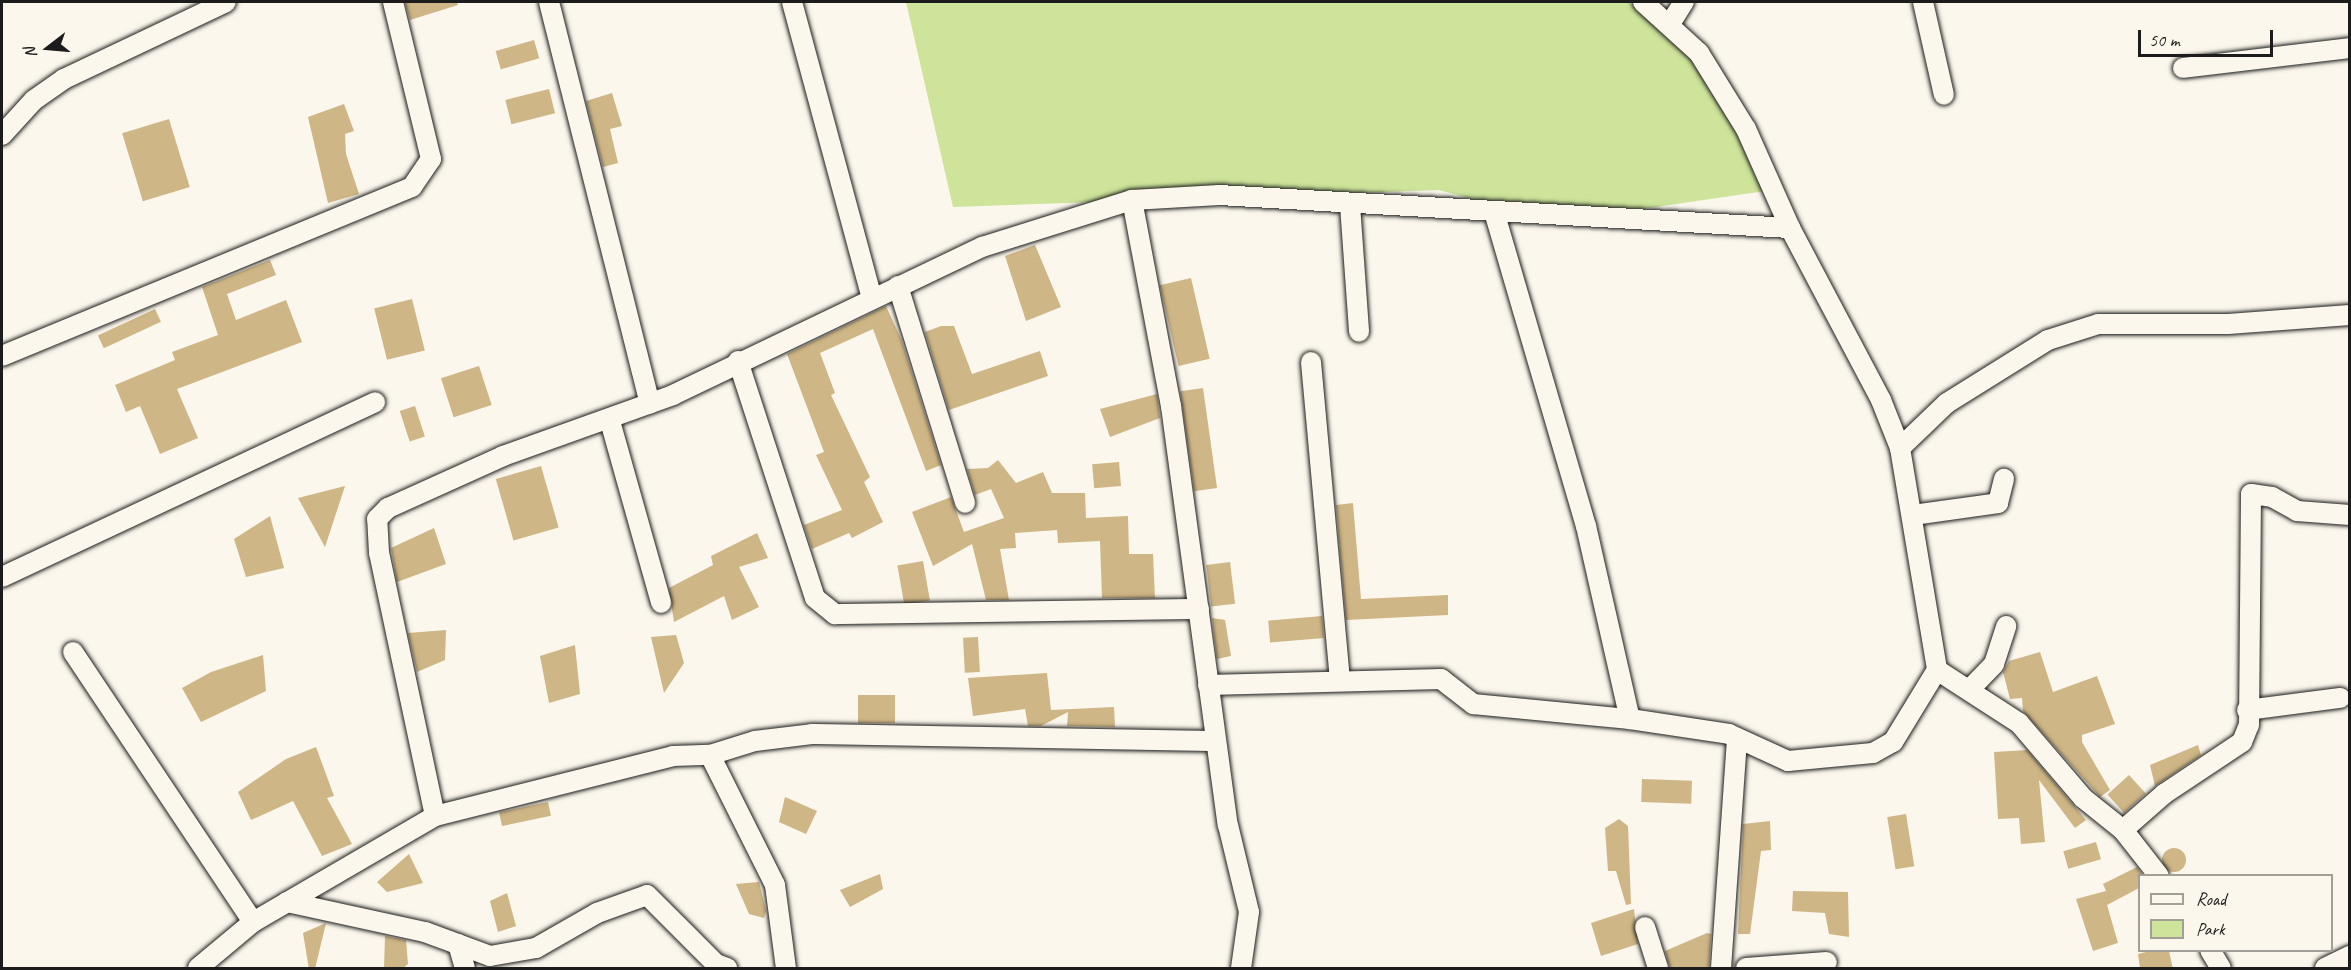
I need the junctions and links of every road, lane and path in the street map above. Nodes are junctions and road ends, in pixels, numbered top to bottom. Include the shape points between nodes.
1 (226, 2) edge
2 (393, 2) edge
3 (549, 2) edge
4 (792, 2) edge
5 (1642, 2) edge
6 (1684, 2) edge
7 (1923, 2) edge
8 (1670, 24) junction
9 (2349, 48) edge
10 (2183, 68) dead end
11 (1944, 95) dead end
12 (2, 135) edge
13 (1132, 200) junction
14 (1350, 205) junction
15 (1495, 215) junction
16 (1790, 228) junction
17 (898, 286) junction
18 (872, 298) junction
19 (2349, 315) edge
20 (1359, 332) dead end
21 (2, 356) edge
22 (738, 361) junction
23 (1311, 362) dead end
24 (375, 402) dead end
25 (650, 403) junction
26 (610, 421) junction
27 (1900, 448) junction
28 (2004, 479) dead end
29 (965, 503) dead end
30 (1913, 515) junction
31 (2349, 515) edge
32 (2, 577) edge
33 (662, 603) dead end
34 (1199, 609) junction
35 (2006, 626) dead end
36 (73, 652) dead end
37 (1937, 670) junction
38 (1340, 681) junction
39 (1208, 685) junction
40 (1971, 688) junction
41 (2340, 698) dead end
42 (2247, 710) junction
43 (1630, 719) junction
44 (1737, 739) junction
45 (1215, 741) junction
46 (710, 755) junction
47 (435, 816) junction
48 (2123, 830) junction
49 (2157, 874) edge
50 (287, 902) junction
51 (253, 922) junction
52 (1645, 927) dead end
53 (458, 944) junction
54 (2211, 952) edge
55 (2349, 956) edge
56 (1827, 962) dead end
57 (198, 969) edge
58 (465, 969) edge
59 (727, 969) edge
60 (786, 969) edge
61 (1241, 969) edge
62 (1658, 969) edge
63 (1721, 969) edge
64 (1746, 969) edge
65 (2222, 969) edge
66 (2325, 969) edge

1 - 12 street via 64,79 34,100
2 - 21 street via 431,159 412,187
3 - 25 street
4 - 18 street
5 - 8 street
6 - 8 street
7 - 11 street
8 - 16 street via 1699,53 1746,129
9 - 10 street
13 - 14 street via 1219,195
13 - 17 street via 982,247
13 - 34 street via 1171,406
14 - 15 street
14 - 20 street
15 - 16 street
15 - 43 street via 1586,526
16 - 27 street via 1842,321
17 - 18 street
17 - 29 street
18 - 22 street
19 - 27 street via 2228,324 2098,324 2049,340 1947,403
22 - 25 street
22 - 34 street via 815,598 835,614
23 - 38 street
24 - 32 street
25 - 26 street
26 - 33 street
26 - 47 street via 503,456 388,508 377,519 379,553
27 - 30 street
28 - 30 street via 1998,503
30 - 37 street
31 - 42 street via 2297,511 2272,497 2250,494
34 - 39 street
35 - 40 street via 1994,664
36 - 51 street
37 - 40 street
37 - 44 street via 1893,742 1873,753 1788,761
38 - 39 street
38 - 43 street via 1441,679 1473,704
39 - 45 street
40 - 48 street via 2019,723 2083,798
41 - 42 street
42 - 48 street via 2249,725 2241,742 2164,794
43 - 44 street
44 - 63 street
45 - 46 street via 812,734 755,741
45 - 61 street via 1249,912
46 - 47 street via 674,756
46 - 60 street via 775,885
47 - 50 street
48 - 49 street
50 - 51 street
50 - 53 street via 350,912
51 - 57 street
52 - 62 street
53 - 58 street
53 - 59 street via 490,956 519,953 647,895 716,964
54 - 65 street
55 - 66 street
56 - 64 street

